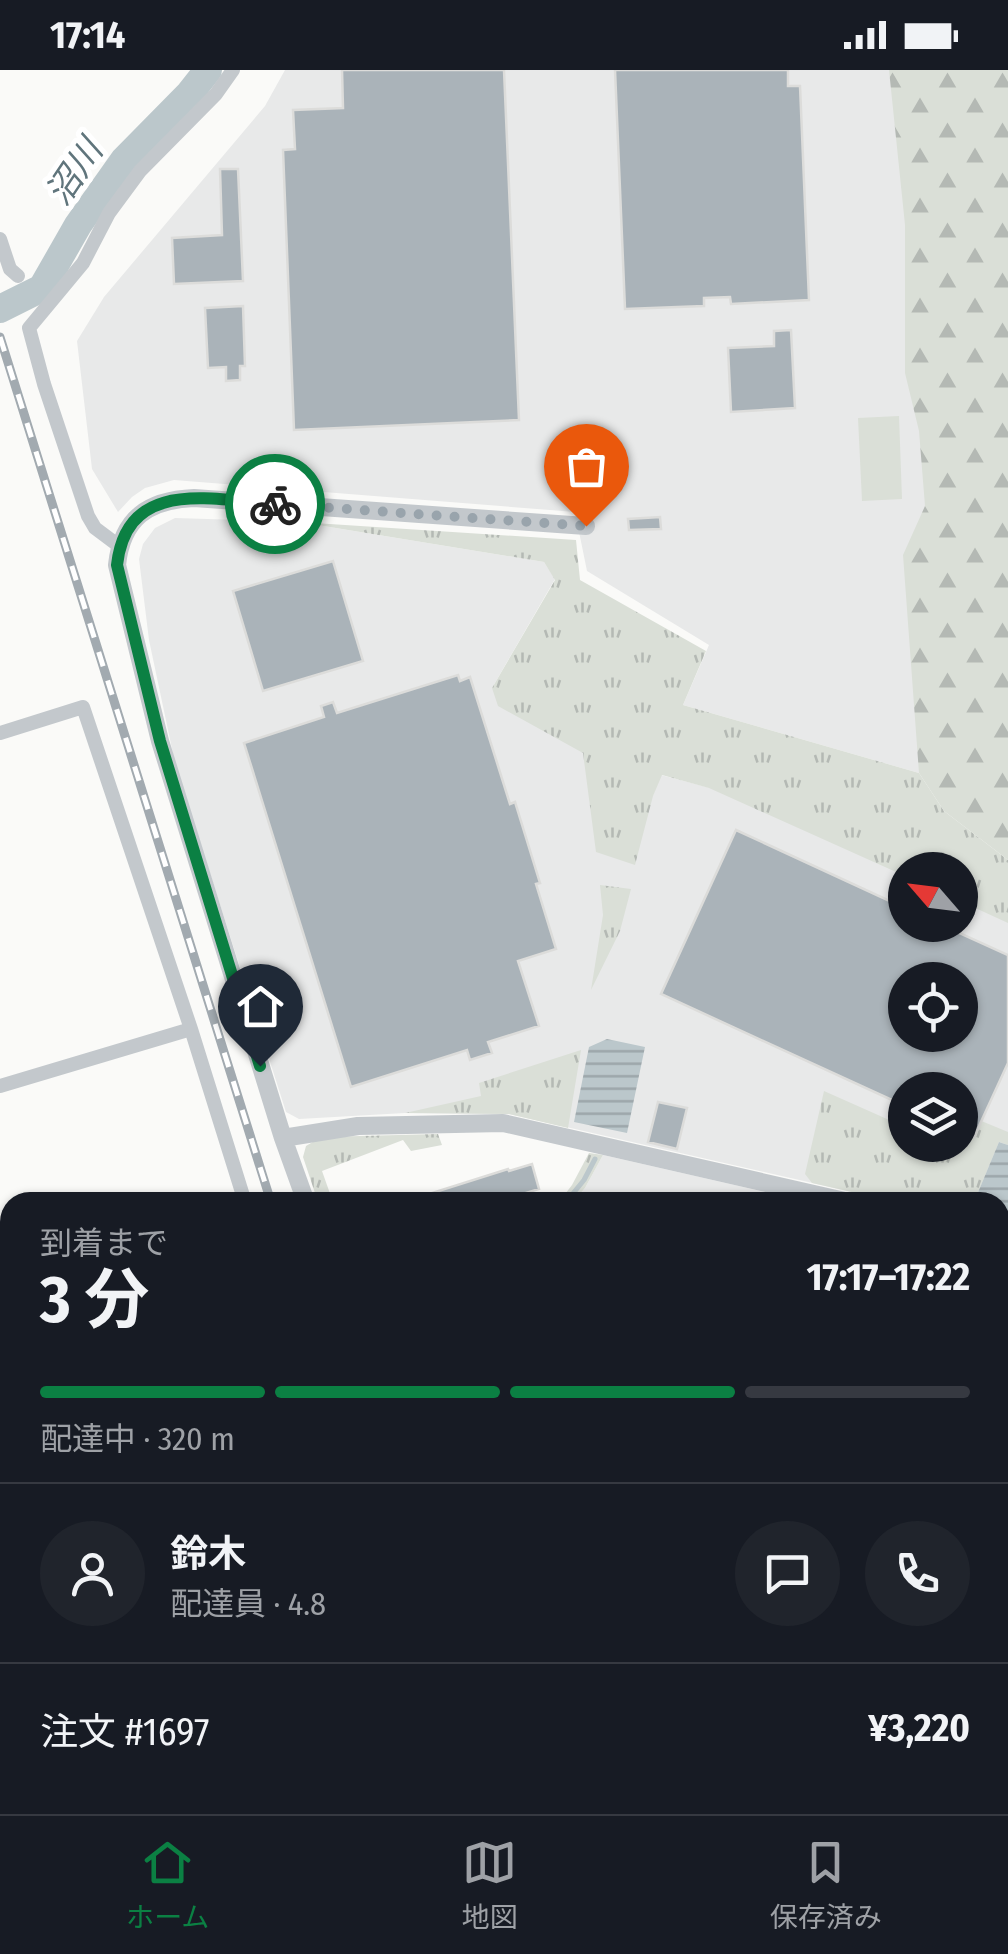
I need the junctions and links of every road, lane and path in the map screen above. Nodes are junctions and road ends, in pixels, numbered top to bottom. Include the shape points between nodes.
1 (233, 70) edge
2 (0, 239) edge
3 (18, 276) dead end
4 (586, 526) dead end
5 (119, 546) junction
6 (0, 733) edge
7 (190, 1029) junction
8 (0, 1086) edge
9 (283, 1138) junction
10 (241, 1192) edge
11 (302, 1192) edge
12 (806, 1192) edge

1 - 5 street via 140,171 83,264 28,328 88,516
2 - 3 street
4 - 5 street via 194,498 173,499 138,515
5 - 9 street via 117,565 160,741
6 - 7 street via 83,707
7 - 8 street
7 - 10 street
9 - 11 street
9 - 12 street via 358,1126 502,1123

